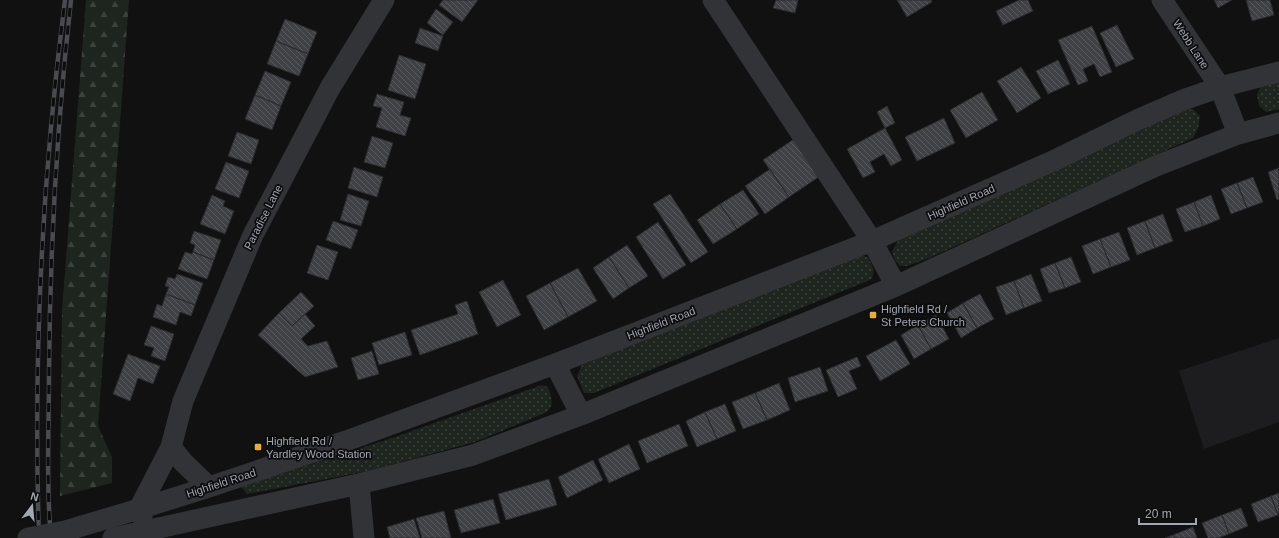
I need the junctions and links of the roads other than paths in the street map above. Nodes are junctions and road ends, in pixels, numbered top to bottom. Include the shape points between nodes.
1 (384, 0) edge
2 (713, 0) edge
3 (1162, 0) edge
4 (1279, 72) edge
5 (1220, 87) junction
6 (1279, 123) edge
7 (1238, 134) junction
8 (872, 240) junction
9 (896, 286) junction
10 (555, 364) junction
11 (581, 415) junction
12 (171, 447) junction
13 (359, 484) junction
14 (209, 487) junction
15 (139, 509) junction
16 (146, 531) junction
17 (28, 538) edge
18 (113, 538) edge
19 (364, 538) edge

1 - 12 street, Paradise Lane via 330,88 253,235 183,401
2 - 8 street
3 - 5 street, Webb Lane
4 - 5 street, Highfield Road
5 - 7 street, Webb Lane
5 - 8 street, Highfield Road via 1137,120 1055,160
6 - 7 street
7 - 9 street via 1156,166
8 - 9 street
8 - 10 street, Highfield Road
9 - 11 street
10 - 11 street
10 - 14 street, Highfield Road via 346,441
11 - 13 street via 473,455
12 - 14 street
12 - 15 street, Paradise Lane
13 - 16 street
13 - 19 street
14 - 15 street, Highfield Road
15 - 16 street
15 - 17 street, Highfield Road, bridge via 65,531
16 - 18 street

